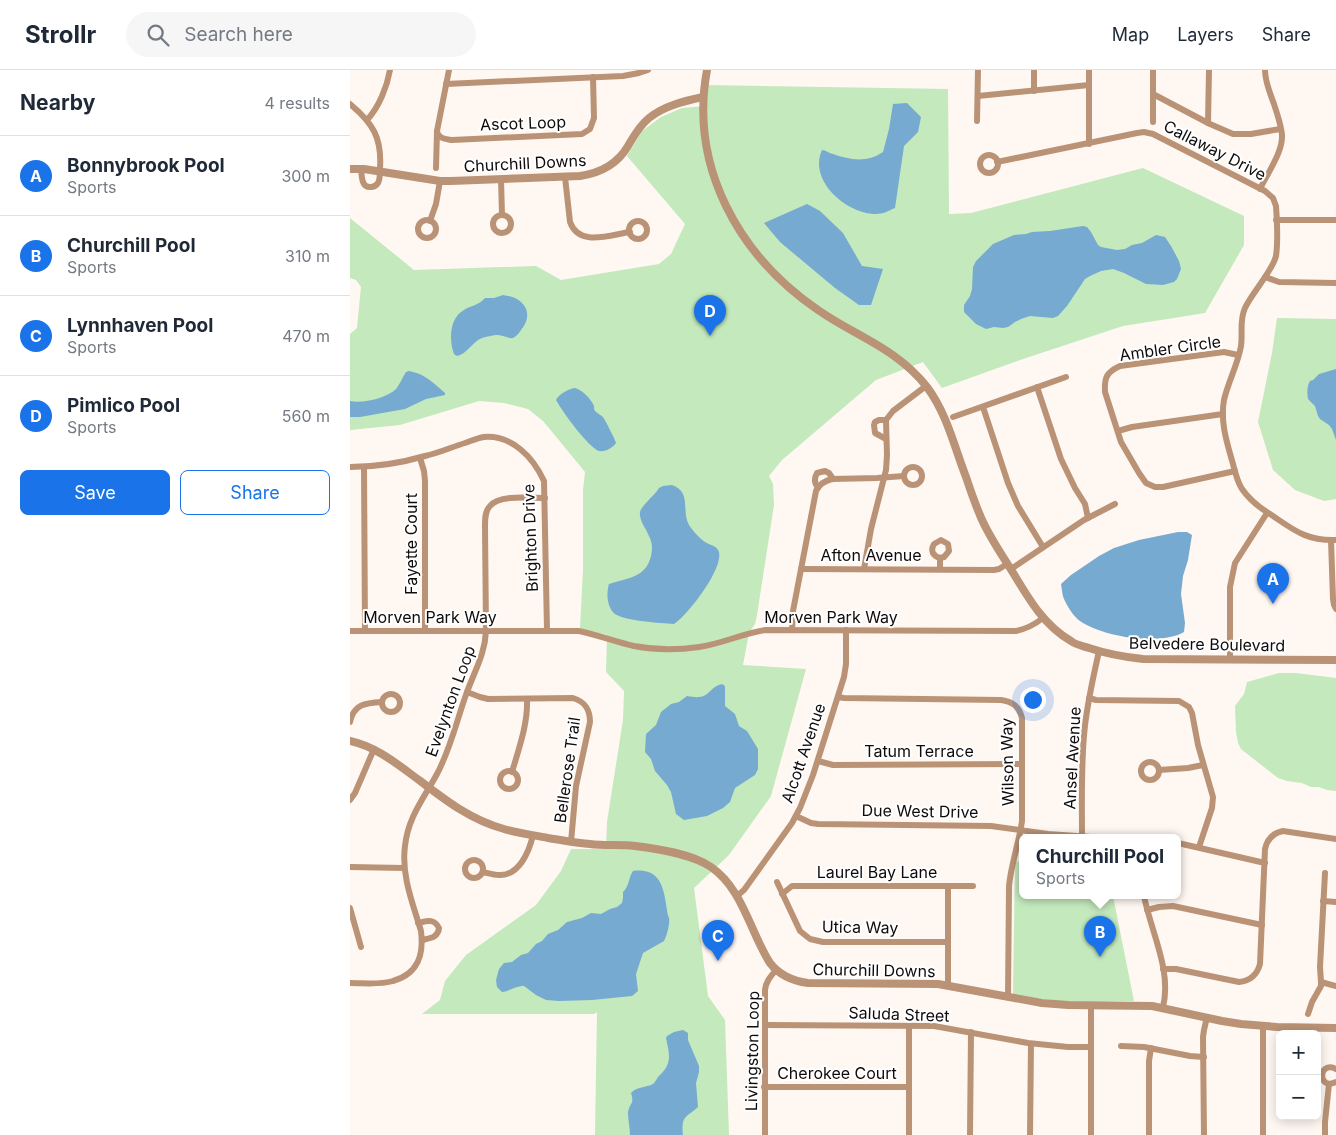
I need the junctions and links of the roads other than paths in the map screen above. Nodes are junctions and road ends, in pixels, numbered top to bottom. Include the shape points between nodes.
1 (390, 70) edge
2 (449, 70) edge
3 (648, 70) edge
4 (707, 70) edge
5 (978, 70) edge
6 (1034, 70) edge
7 (1089, 70) edge
8 (1153, 70) edge
9 (1209, 70) edge
10 (1265, 70) edge
11 (593, 77) junction
12 (446, 84) junction
13 (1089, 86) junction
14 (1034, 91) junction
15 (1152, 94) junction
16 (978, 96) junction
17 (703, 97) junction
18 (350, 104) edge
19 (368, 120) junction
20 (977, 121) dead end
21 (1153, 122) dead end
22 (1208, 123) junction
23 (1280, 129) junction
24 (437, 131) junction
25 (1089, 144) junction
26 (998, 162) dead end
27 (436, 168) dead end
28 (350, 169) edge
29 (361, 169) junction
30 (380, 172) junction
31 (565, 177) junction
32 (501, 179) junction
33 (440, 181) junction
34 (1260, 188) junction
35 (502, 215) dead end
36 (1276, 220) junction
37 (1336, 220) edge
38 (430, 221) dead end
39 (630, 232) dead end
40 (1265, 276) junction
41 (1336, 283) edge
42 (1238, 355) junction
43 (1066, 377) dead end
44 (926, 386) junction
45 (1037, 388) junction
46 (983, 407) junction
47 (1223, 414) junction
48 (953, 417) dead end
49 (886, 420) junction
50 (1118, 431) junction
51 (886, 439) junction
52 (420, 458) junction
53 (364, 466) junction
54 (350, 467) edge
55 (1235, 471) junction
56 (904, 476) dead end
57 (884, 478) junction
58 (833, 479) junction
59 (818, 488) junction
60 (545, 498) junction
61 (1115, 504) dead end
62 (1267, 512) junction
63 (1088, 518) junction
64 (1334, 540) edge
65 (1043, 547) junction
66 (940, 558) dead end
67 (1009, 567) junction
68 (801, 569) junction
69 (864, 569) junction
70 (940, 570) junction
71 (1336, 609) edge
72 (1043, 618) junction
73 (547, 630) junction
74 (792, 630) junction
75 (846, 630) junction
76 (350, 631) edge
77 (365, 631) junction
78 (425, 631) junction
79 (486, 631) junction
80 (1099, 651) junction
81 (1230, 659) junction
82 (1336, 660) edge
83 (467, 692) junction
84 (838, 697) junction
85 (1089, 698) junction
86 (527, 699) junction
87 (382, 702) dead end
88 (350, 722) edge
89 (350, 741) edge
90 (374, 749) junction
91 (818, 761) junction
92 (1022, 764) junction
93 (1203, 765) junction
94 (1159, 770) dead end
95 (512, 772) dead end
96 (428, 788) junction
97 (350, 800) edge
98 (796, 816) junction
99 (1021, 830) junction
100 (1020, 834) edge
101 (1056, 834) edge
102 (1082, 834) edge
103 (533, 835) junction
104 (1019, 838) edge
105 (1336, 839) edge
106 (571, 842) junction
107 (1181, 844) edge
108 (1199, 847) junction
109 (1265, 863) junction
110 (350, 867) edge
111 (404, 868) junction
112 (483, 872) dead end
113 (1325, 873) dead end
114 (777, 882) dead end
115 (948, 886) junction
116 (973, 886) dead end
117 (782, 894) junction
118 (736, 896) junction
119 (1145, 899) edge
120 (1323, 901) junction
121 (1336, 902) edge
122 (350, 908) edge
123 (1147, 910) junction
124 (350, 914) edge
125 (418, 923) junction
126 (1262, 925) junction
127 (422, 940) junction
128 (948, 942) junction
129 (361, 947) dead end
130 (1163, 969) junction
131 (776, 970) junction
132 (1321, 982) junction
133 (350, 983) edge
134 (948, 986) junction
135 (1336, 986) edge
136 (1008, 997) junction
137 (1091, 1005) junction
138 (1163, 1008) junction
139 (1308, 1014) dead end
140 (1207, 1017) junction
141 (765, 1025) junction
142 (909, 1026) junction
143 (1263, 1026) junction
144 (1336, 1028) edge
145 (970, 1032) junction
146 (1031, 1044) junction
147 (1121, 1046) dead end
148 (1091, 1047) junction
149 (1151, 1048) junction
150 (1204, 1057) junction
151 (1336, 1069) edge
152 (1332, 1083) edge
153 (764, 1087) junction
154 (909, 1087) junction
155 (765, 1135) edge
156 (909, 1135) edge
157 (970, 1135) edge
158 (1030, 1135) edge
159 (1091, 1135) edge
160 (1149, 1135) edge
161 (1204, 1135) edge
162 (1263, 1135) edge
163 (1325, 1135) edge

1 - 19 street via 383,95
2 - 12 street
3 - 11 street via 623,76
4 - 17 street, Belvedere Boulevard
5 - 16 street
6 - 14 street
7 - 13 street
8 - 15 street
9 - 22 street
10 - 23 street
11 - 12 street
11 - 24 street, Ascot Loop via 593,124 582,134 452,140 441,138
12 - 24 street
13 - 14 street
13 - 25 street
14 - 16 street
15 - 21 street
15 - 22 street
16 - 20 street
17 - 31 street, Churchill Downs via 657,112 639,128 610,166 591,174
17 - 44 street, Belvedere Boulevard via 706,145 718,189 727,210 757,256 792,291 839,324 884,348
18 - 19 street
19 - 30 street via 378,144
22 - 23 street via 1233,134
23 - 34 street via 1282,140 1278,154
24 - 27 street
25 - 26 street, Callaway Drive
25 - 34 street, Callaway Drive via 1148,132
28 - 29 street, Churchill Downs
29 - 30 street, Churchill Downs
29 - 30 street via 363,183 369,187 377,185
30 - 33 street, Churchill Downs
31 - 32 street, Churchill Downs
31 - 39 street via 570,222 578,234 591,238
32 - 33 street, Churchill Downs
32 - 35 street
33 - 38 street
34 - 36 street, Callaway Drive via 1275,202
36 - 37 street
36 - 40 street, Callaway Drive via 1276,256
40 - 41 street via 1279,282
40 - 42 street, Callaway Drive via 1244,310
42 - 47 street, Callaway Drive via 1225,395
42 - 50 street, Ambler Circle via 1224,352 1120,366 1112,370 1104,383 1104,392
43 - 45 street
44 - 49 street
44 - 67 street, Belvedere Boulevard via 946,420 983,521
45 - 46 street
45 - 63 street via 1061,459 1086,504
46 - 48 street
46 - 65 street via 1011,490
47 - 50 street via 1132,426
47 - 55 street, Callaway Drive
49 - 51 street
49 - 51 street via 875,422 874,429
50 - 55 street, Ambler Circle via 1146,484 1163,487
51 - 57 street
52 - 53 street, Brighton Drive
52 - 60 street, Brighton Drive via 477,439 503,440 522,450 538,470 544,481
52 - 78 street, Fayette Court via 425,481
53 - 54 street, Brighton Drive
53 - 77 street
55 - 62 street, Callaway Drive via 1247,496
56 - 57 street
57 - 58 street
57 - 69 street
58 - 59 street via 826,480
58 - 59 street via 825,471 817,473 815,481
59 - 68 street
60 - 73 street, Brighton Drive
60 - 79 street, Evelynton Loop via 501,499 487,511
61 - 63 street
62 - 64 street, Callaway Drive via 1308,537
62 - 81 street via 1235,563 1231,576
63 - 65 street
64 - 71 street via 1333,599
65 - 67 street
66 - 70 street, Afton Avenue
67 - 70 street, Afton Avenue
67 - 72 street, Belvedere Boulevard
68 - 69 street, Afton Avenue
68 - 74 street
69 - 70 street, Afton Avenue
72 - 75 street, Morven Park Way via 1016,631
72 - 80 street, Belvedere Boulevard via 1072,642
73 - 74 street, Morven Park Way via 579,631 634,646 677,649 709,645 754,631
73 - 79 street, Morven Park Way
74 - 75 street, Morven Park Way
75 - 84 street, Alcott Avenue via 845,670
76 - 77 street, Morven Park Way
77 - 78 street, Morven Park Way
78 - 79 street, Morven Park Way
79 - 83 street, Evelynton Loop via 483,654
80 - 81 street, Belvedere Boulevard via 1143,659
80 - 85 street, Ansel Avenue
81 - 82 street, Belvedere Boulevard
83 - 86 street, Bellerose Trail via 488,698
83 - 96 street, Evelynton Loop via 444,759
84 - 91 street, Alcott Avenue
84 - 92 street, Wilson Way via 1009,701 1020,710 1022,718
85 - 93 street via 1184,703 1192,712
85 - 102 street, Ansel Avenue via 1082,751
86 - 95 street via 523,732
86 - 106 street, Bellerose Trail via 573,698 588,709 590,722 576,786
87 - 88 street via 359,706
89 - 90 street
90 - 96 street
90 - 97 street
91 - 92 street, Tatum Terrace via 834,764
91 - 98 street, Alcott Avenue
92 - 99 street, Wilson Way
93 - 94 street
93 - 108 street via 1213,803
96 - 103 street via 481,821
96 - 111 street, Evelynton Loop via 407,833
98 - 99 street, Due West Drive via 818,824 977,826
98 - 118 street, Alcott Avenue via 744,890
99 - 100 street, Wilson Way
99 - 101 street, Due West Drive
103 - 106 street
103 - 112 street via 524,859 516,868 498,876
104 - 136 street, Wilson Way via 1009,886
105 - 109 street via 1279,832 1268,841
106 - 118 street via 635,846 695,859 716,870
107 - 108 street
108 - 109 street
109 - 126 street
110 - 111 street
111 - 125 street, Evelynton Loop
113 - 120 street
114 - 117 street, Utica Way
115 - 116 street, Laurel Bay Lane
115 - 117 street, Laurel Bay Lane via 792,886
115 - 128 street
117 - 128 street, Utica Way via 800,932 816,941
118 - 131 street
119 - 123 street
120 - 121 street
120 - 132 street
122 - 124 street
123 - 126 street via 1173,906
123 - 130 street
124 - 129 street
125 - 127 street, Evelynton Loop
125 - 127 street via 430,920 438,928 436,935
126 - 130 street via 1258,969 1248,980 1239,982
127 - 133 street, Evelynton Loop via 419,960 404,977 383,983
128 - 134 street
130 - 138 street
131 - 134 street, Churchill Downs via 792,980 808,983 930,983
131 - 141 street, Livingston Loop via 766,984
132 - 135 street
132 - 139 street
134 - 136 street, Churchill Downs
136 - 137 street, Churchill Downs via 1054,1004
137 - 138 street, Churchill Downs
137 - 148 street
138 - 140 street, Churchill Downs
140 - 143 street, Churchill Downs
140 - 150 street
141 - 142 street, Saluda Street
141 - 153 street, Livingston Loop
142 - 145 street, Saluda Street
142 - 154 street
143 - 144 street, Churchill Downs
143 - 162 street
145 - 146 street, Saluda Street
145 - 157 street
146 - 148 street, Saluda Street
146 - 158 street
147 - 149 street
148 - 159 street
149 - 150 street
149 - 160 street
150 - 161 street
151 - 152 street via 1329,1067 1322,1073 1324,1081
152 - 163 street
153 - 154 street, Cherokee Court
153 - 155 street, Livingston Loop
154 - 156 street

